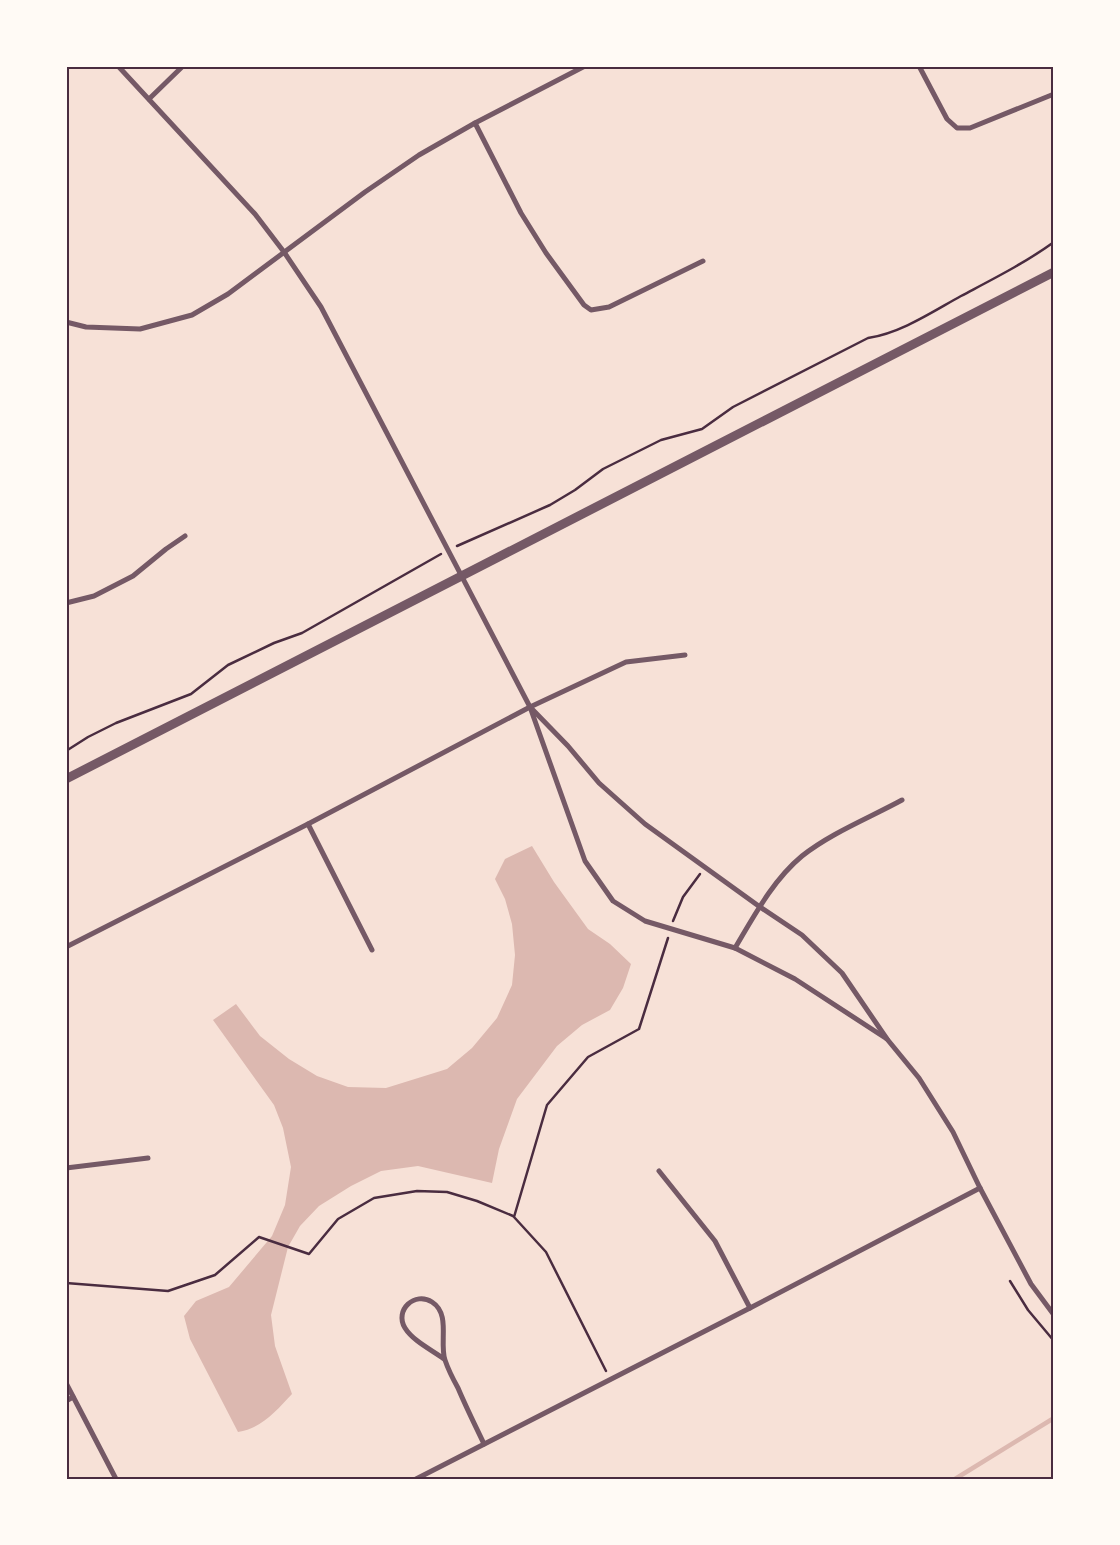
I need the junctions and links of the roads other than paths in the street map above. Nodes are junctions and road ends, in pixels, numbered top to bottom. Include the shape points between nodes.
1 (118, 66) edge
2 (183, 66) edge
3 (585, 66) edge
4 (919, 66) edge
5 (1054, 94) edge
6 (149, 99) junction
7 (475, 123) junction
8 (284, 252) junction
9 (703, 261) dead end
10 (1054, 272) edge
11 (66, 322) edge
12 (185, 536) dead end
13 (461, 576) junction
14 (66, 603) edge
15 (685, 655) dead end
16 (530, 707) junction
17 (66, 778) edge
18 (902, 800) dead end
19 (308, 824) junction
20 (760, 907) junction
21 (66, 947) edge
22 (735, 948) junction
23 (372, 950) dead end
24 (887, 1039) junction
25 (148, 1158) dead end
26 (66, 1168) edge
27 (659, 1171) dead end
28 (980, 1188) junction
29 (750, 1308) junction
30 (1054, 1315) edge
31 (444, 1359) junction
32 (66, 1383) edge
33 (73, 1397) junction
34 (66, 1400) edge
35 (484, 1444) junction
36 (116, 1479) edge
37 (416, 1479) edge

1 - 6 street
2 - 6 street
3 - 7 street
4 - 5 street via 947,119 957,128 970,128
6 - 8 street via 255,214
7 - 8 street via 373,186
7 - 9 street via 521,213 546,253 591,310 609,307
8 - 11 street via 228,294 192,315 140,329 86,327
8 - 13 street via 321,307
10 - 13 street
12 - 14 street via 133,576 94,596
13 - 16 street
13 - 17 street
15 - 16 street via 626,662
16 - 19 street
16 - 20 street via 600,783 645,824
16 - 22 street via 585,861 613,901 645,921
18 - 20 street via 802,856
19 - 21 street
19 - 23 street
20 - 22 street
20 - 24 street via 802,935 842,973
22 - 24 street via 795,979
24 - 28 street via 919,1078 953,1132
25 - 26 street
27 - 29 street via 715,1241
28 - 29 street
28 - 30 street via 1032,1284
29 - 35 street
31 - 31 street via 443,1326 436,1304 427,1299 409,1303 401,1318 405,1329
31 - 35 street
32 - 33 street
33 - 34 street
33 - 36 street
35 - 37 street

